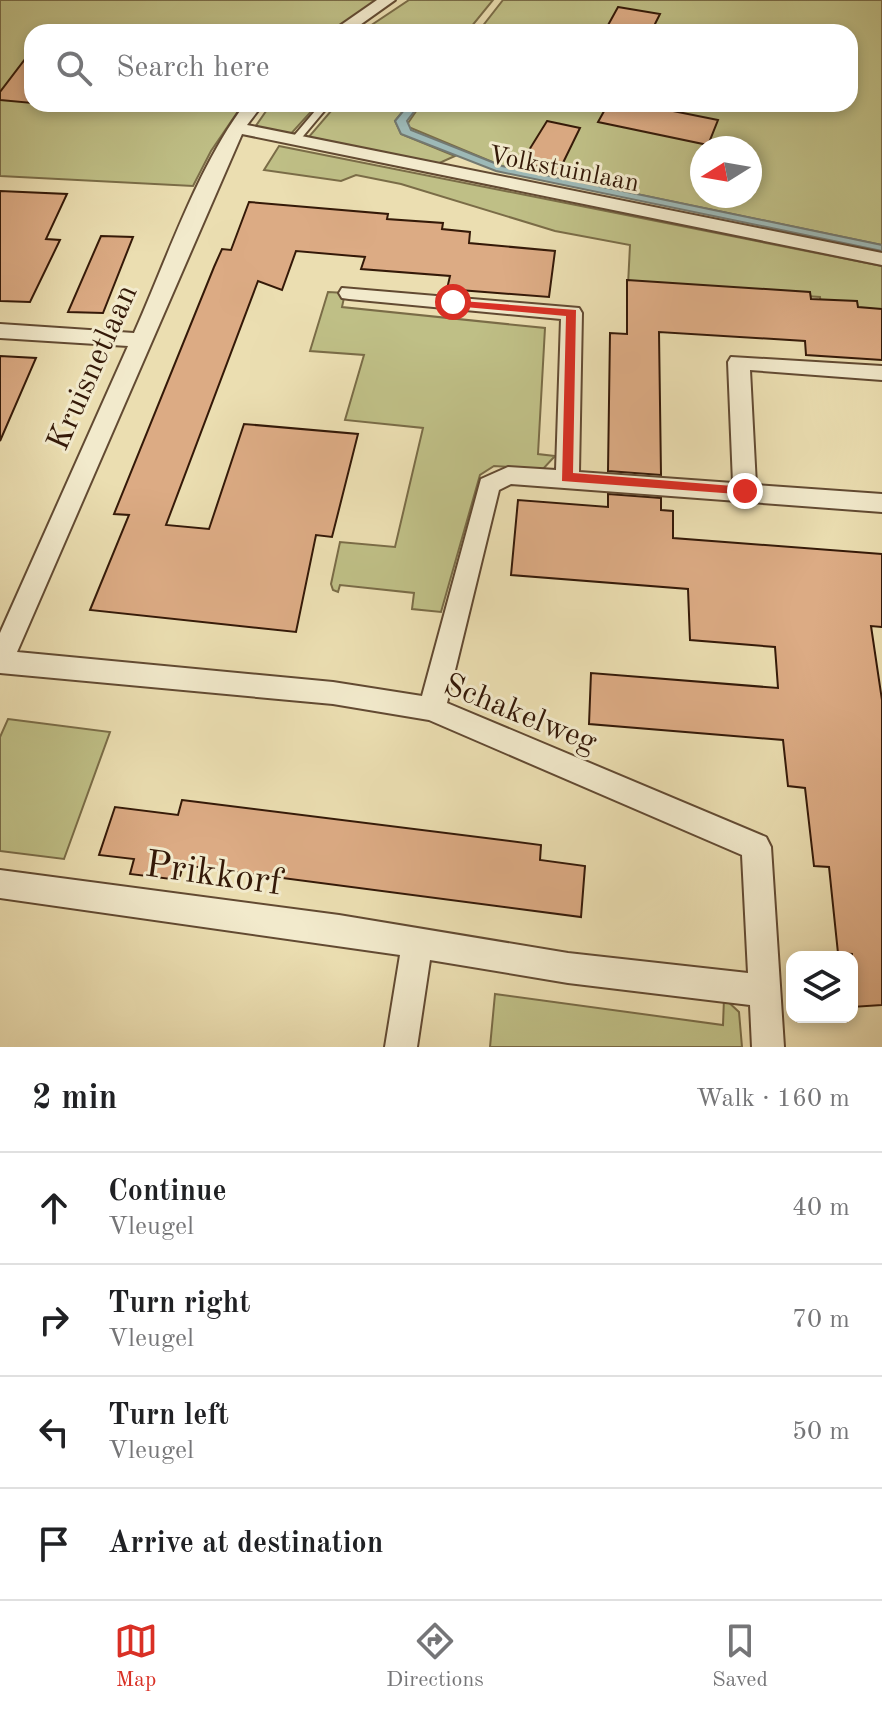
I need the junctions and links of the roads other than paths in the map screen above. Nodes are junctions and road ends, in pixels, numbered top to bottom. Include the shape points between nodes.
1 (387, 0) edge
2 (351, 24) edge
3 (248, 112) edge
4 (319, 112) edge
5 (236, 128) junction
6 (296, 139) junction
7 (882, 259) edge
8 (349, 293) dead end
9 (0, 331) edge
10 (140, 340) junction
11 (882, 373) edge
12 (567, 478) junction
13 (745, 491) junction
14 (882, 503) edge
15 (0, 661) edge
16 (432, 709) junction
17 (0, 884) edge
18 (417, 942) junction
19 (765, 991) junction
20 (401, 1047) edge
21 (768, 1047) edge

1 - 2 street
3 - 5 street, Kruisnetlaan
4 - 6 lane
5 - 6 street, Volkstuinlaan
5 - 10 street, Kruisnetlaan
6 - 7 street, Volkstuinlaan
8 - 12 street via 572,313
9 - 10 street
10 - 15 street, Kruisnetlaan
11 - 13 street via 739,362
12 - 13 street
12 - 16 street via 508,475 489,485
13 - 14 street
15 - 16 street, Schakelweg via 333,693
16 - 19 street, Schakelweg via 756,847
17 - 18 street, Prikkorf
18 - 19 street, Prikkorf via 568,968
18 - 20 street
19 - 21 street, Schakelweg

